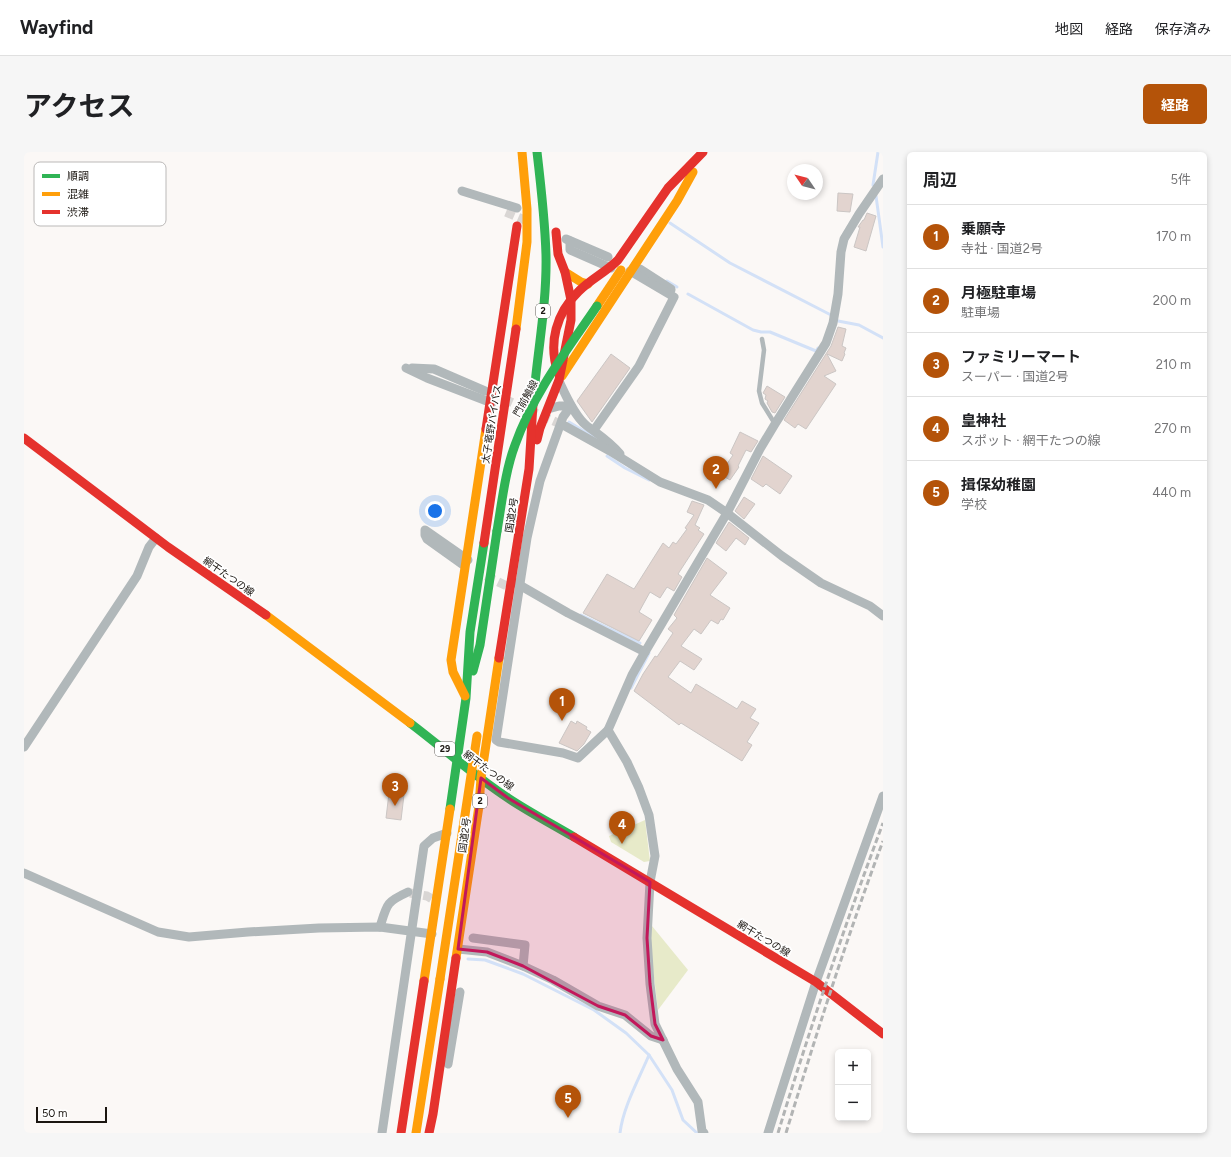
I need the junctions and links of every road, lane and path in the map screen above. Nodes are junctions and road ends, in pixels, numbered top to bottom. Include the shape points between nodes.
1 (522, 152) edge
2 (537, 152) edge
3 (705, 152) edge
4 (692, 172) junction
5 (883, 179) edge
6 (516, 205) joint
7 (506, 212) tunnel mouth
8 (555, 223) dead end
9 (517, 226) junction
10 (608, 257) dead end
11 (611, 268) junction
12 (640, 268) dead end
13 (630, 271) junction
14 (565, 272) junction
15 (588, 284) junction
16 (674, 297) junction
17 (571, 300) junction
18 (519, 309) junction
19 (762, 339) dead end
20 (559, 380) junction
21 (485, 391) dead end
22 (490, 402) junction
23 (571, 406) junction
24 (505, 408) junction
25 (548, 409) junction
26 (775, 424) junction
27 (565, 426) tunnel mouth
28 (594, 430) junction
29 (24, 438) edge
30 (624, 460) junction
31 (524, 470) junction
32 (727, 513) junction
33 (156, 538) junction
34 (523, 539) junction
35 (464, 562) junction
36 (481, 562) junction
37 (518, 586) junction
38 (883, 616) edge
39 (645, 652) junction
40 (501, 678) junction
41 (466, 698) junction
42 (608, 730) junction
43 (478, 732) dead end
44 (28, 734) edge
45 (24, 747) edge
46 (457, 761) junction
47 (481, 778) junction
48 (883, 796) edge
49 (447, 833) junction
50 (24, 873) edge
51 (650, 882) junction
52 (408, 892) tunnel mouth
53 (380, 927) junction
54 (412, 931) junction
55 (432, 934) junction
56 (473, 938) dead end
57 (462, 949) junction
58 (523, 966) junction
59 (816, 982) junction
60 (883, 1034) edge
61 (663, 1040) junction
62 (702, 1132) edge
63 (382, 1133) edge
64 (401, 1133) edge
65 (416, 1133) edge
66 (429, 1133) edge
67 (435, 1133) edge
68 (768, 1133) edge

1 - 18 main road, 太子竜野バイパス via 528,209
2 - 31 main road, 2 via 546,256 544,299
3 - 4 main road, 門前鵤線
3 - 11 main road via 668,188
4 - 13 main road via 677,201
4 - 41 main road, 門前鵤線, bridge via 643,236 539,395 521,427 510,459 480,645
5 - 26 street via 844,239 833,323 826,343
6 - 7 street via 462,191 466,198
6 - 9 main road
8 - 14 main road via 558,254
9 - 18 main road
9 - 22 main road
10 - 11 street via 567,240 570,250
11 - 15 main road
12 - 16 street via 671,289
13 - 16 street
13 - 20 main road
14 - 15 main road
14 - 17 main road
15 - 17 main road
16 - 28 street via 639,366
17 - 20 main road via 571,320
17 - 20 main road via 556,329 553,352
18 - 24 main road, 太子竜野バイパス
19 - 26 lane via 764,350 759,391 762,403
20 - 23 street
20 - 25 main road
21 - 22 street via 434,369 406,368
22 - 24 street
22 - 35 main road
23 - 25 street
23 - 28 street via 586,425
23 - 34 street via 563,417
24 - 36 main road, 太子竜野バイパス
25 - 31 main road
26 - 32 street
27 - 30 street
28 - 30 street via 612,445
29 - 33 main road, 網干たつの線 / 29
30 - 32 street via 660,482 708,500
31 - 34 main road, 国道2号 / 2
32 - 38 street via 821,583 870,606
32 - 39 street
33 - 44 street via 149,547 137,576
33 - 46 main road, 網干たつの線 / 29 via 286,629 437,743
34 - 37 main road, 国道2号 / 2
35 - 36 street
35 - 41 main road via 451,660 453,672
36 - 41 main road, 太子竜野バイパス via 470,632
37 - 39 street
37 - 40 main road, 国道2号 / 2
39 - 42 street
40 - 42 street via 496,740 500,742 578,758
40 - 47 main road, 国道2号 / 2
41 - 46 main road, 国道2号
42 - 51 street via 627,762 649,815 655,856
43 - 65 main road, 2, bridge
44 - 45 street
46 - 47 main road, 網干たつの線 / 29
46 - 49 main road, 国道2号
47 - 51 main road, 網干たつの線 / 29 via 508,798
47 - 57 main road, 国道2号 / 2
48 - 59 street
49 - 54 street via 433,838 424,846
49 - 55 main road, 国道2号
50 - 53 street via 158,932 189,937 272,930
51 - 59 main road, 網干たつの線 / 29
51 - 61 street via 647,938 650,984 655,1024
52 - 53 street via 394,899 386,907
53 - 54 street
54 - 55 street
54 - 63 street
55 - 64 main road, 国道2号
56 - 58 street via 526,946
57 - 58 street via 487,952
57 - 66 main road, 国道2号 / 2
57 - 67 street via 452,1044
58 - 61 street via 598,1006 625,1015 651,1036
59 - 60 main road, 網干たつの線 / 29
59 - 68 street
61 - 62 street via 677,1069 698,1102

